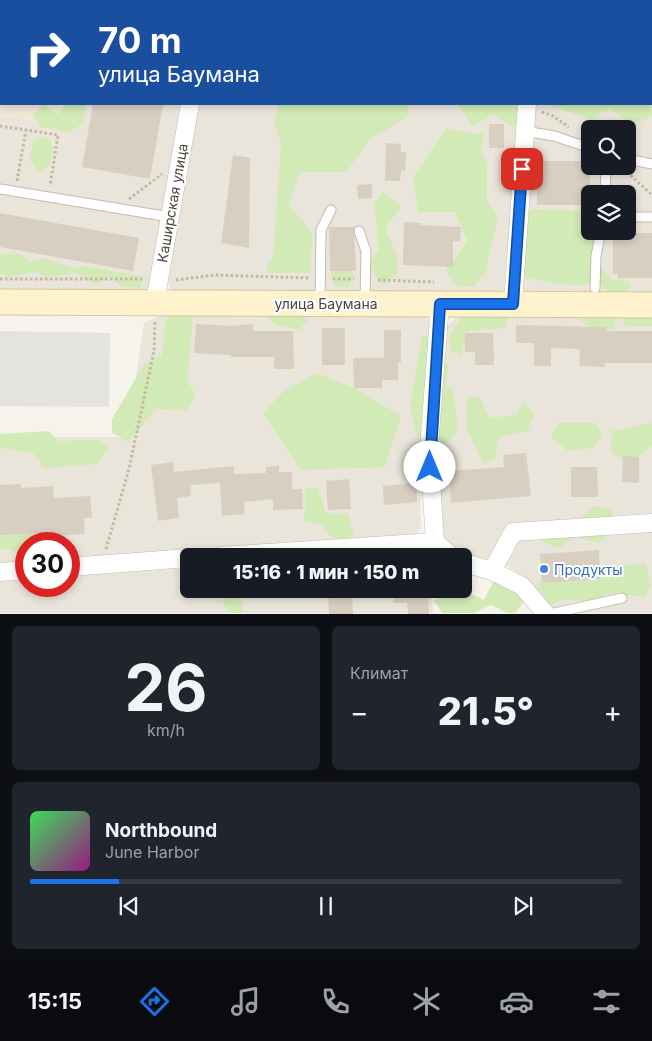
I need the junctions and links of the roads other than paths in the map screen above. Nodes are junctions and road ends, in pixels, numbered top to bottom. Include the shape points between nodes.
1 (190, 105) edge
2 (527, 105) edge
3 (524, 131) junction
4 (581, 145) edge
5 (636, 161) edge
6 (652, 164) edge
7 (0, 189) edge
8 (331, 210) dead end
9 (636, 216) edge
10 (170, 217) junction
11 (652, 217) edge
12 (359, 231) dead end
13 (599, 240) edge
14 (595, 288) dead end
15 (0, 302) edge
16 (155, 302) junction
17 (320, 303) junction
18 (365, 303) junction
19 (440, 304) junction
20 (513, 304) junction
21 (652, 305) edge
22 (652, 523) edge
23 (435, 542) junction
24 (343, 548) edge
25 (442, 548) edge
26 (180, 559) edge
27 (472, 565) edge
28 (80, 566) edge
29 (15, 571) edge
30 (492, 571) junction
31 (0, 572) edge
32 (622, 598) dead end
33 (546, 614) edge
34 (550, 614) edge

1 - 10 street, Каширская улица
2 - 3 street
3 - 4 lane
3 - 20 street
5 - 6 lane
7 - 10 lane
8 - 17 lane via 321,230
9 - 11 lane
10 - 16 street, Каширская улица
12 - 18 lane via 366,252
13 - 14 lane
15 - 16 street, улица Баумана
16 - 17 street, улица Баумана
17 - 18 street, улица Баумана
18 - 19 street, улица Баумана
19 - 20 street, улица Баумана
19 - 23 street via 430,448
20 - 21 street, улица Баумана
22 - 30 street via 513,532
23 - 24 street
23 - 25 street
26 - 28 street
27 - 30 street
29 - 31 street
30 - 33 street via 522,586
32 - 34 lane

